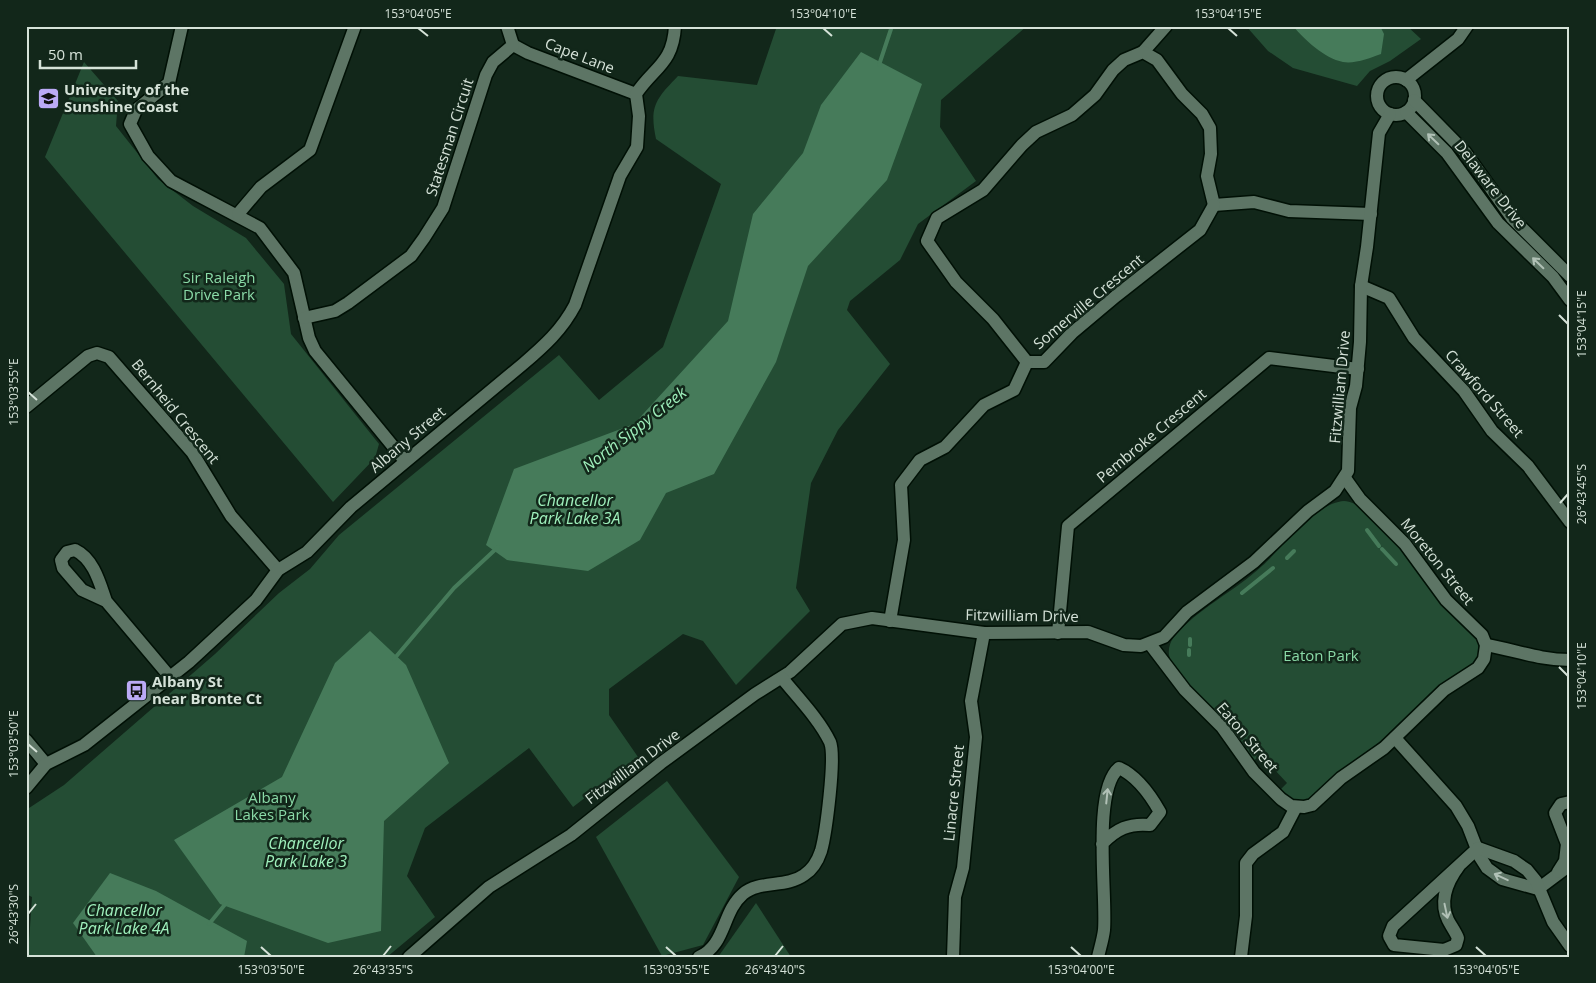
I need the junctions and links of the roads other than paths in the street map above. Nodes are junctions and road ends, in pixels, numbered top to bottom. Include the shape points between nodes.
1 (182, 26) edge
2 (354, 26) edge
3 (507, 26) edge
4 (675, 26) edge
5 (1166, 26) edge
6 (1467, 26) edge
7 (513, 45) junction
8 (1143, 52) junction
9 (1406, 80) junction
10 (636, 94) junction
11 (1414, 100) junction
12 (1406, 112) junction
13 (1390, 114) junction
14 (1214, 205) junction
15 (238, 214) junction
16 (1371, 214) junction
17 (1570, 276) edge
18 (1360, 291) junction
19 (1570, 300) edge
20 (304, 318) junction
21 (1027, 362) junction
22 (1358, 369) junction
23 (26, 407) edge
24 (405, 462) junction
25 (1341, 483) junction
26 (1570, 522) edge
27 (278, 570) junction
28 (106, 601) dead end
29 (890, 621) junction
30 (1058, 633) junction
31 (984, 634) junction
32 (1156, 641) junction
33 (1486, 650) junction
34 (1570, 660) edge
35 (170, 677) junction
36 (782, 678) junction
37 (1395, 738) junction
38 (26, 740) edge
39 (46, 764) junction
40 (26, 788) edge
41 (1570, 802) edge
42 (1292, 806) junction
43 (1102, 844) junction
44 (1478, 848) junction
45 (1570, 865) edge
46 (1459, 866) junction
47 (1553, 878) junction
48 (1538, 889) junction
49 (1570, 946) edge
50 (410, 957) edge
51 (699, 957) edge
52 (953, 957) edge
53 (1098, 957) edge
54 (1241, 957) edge

1 - 15 street via 169,82 136,110 130,124 148,156 171,181
2 - 15 street via 310,150 261,186
3 - 7 street
4 - 10 street via 671,49 662,67
5 - 8 street
6 - 9 street via 1458,39
7 - 10 street, Cape Lane
7 - 20 street, Statesman Circuit via 493,62 486,76 444,208 411,256 335,311
8 - 14 street via 1157,60 1210,128 1207,176
8 - 21 street via 1124,60 1096,95 1072,114 1036,132 983,190 937,218 927,240 956,282 993,319
9 - 11 street via 1412,86
9 - 13 street via 1388,79 1378,88 1377,101
10 - 24 street, Albany Street via 639,116 637,147 620,176 575,305 565,323 548,343
11 - 12 street
11 - 17 street, Delaware Drive via 1465,152 1512,218
12 - 13 street
19 -> 12 street, Delaware Drive via 1553,277 1498,222 1447,153
13 - 16 street, Fitzwilliam Drive via 1379,133
14 - 16 street via 1254,202 1289,211
14 - 21 street, Somerville Crescent via 1200,230 1072,333 1044,362
15 - 20 street via 260,228 294,273
16 - 18 street, Fitzwilliam Drive
18 - 22 street, Fitzwilliam Drive
18 - 26 street, Crawford Street via 1387,297 1414,338 1464,391 1488,426 1533,471
20 - 24 street via 315,351
21 - 29 street, Somerville Crescent via 1014,390 984,406 945,448 920,460 901,485 904,540
22 - 25 street, Fitzwilliam Drive via 1350,408 1350,460
22 - 30 street, Pembroke Crescent via 1269,358 1068,526
23 - 27 street, Bernheid Crescent via 88,356 96,353 109,357 192,452 231,516
24 - 27 street, Albany Street via 351,507 307,552
25 - 32 street via 1242,573 1187,612
25 - 33 street, Moreton Street via 1405,544 1446,600 1482,635
27 - 35 street, Albany Street via 256,600
28 - 35 street
29 - 31 street, Fitzwilliam Drive
29 - 36 street, Fitzwilliam Drive via 872,618 842,624
30 - 31 street, Fitzwilliam Drive
30 - 32 street, Fitzwilliam Drive via 1088,632 1128,646
31 - 52 street, Linacre Street via 971,701 976,737 963,868 955,897
32 - 42 street, Eaton Street via 1185,690 1226,731 1254,772
33 - 34 street via 1508,649 1516,654 1543,659
33 - 37 street via 1478,668 1444,690
35 - 39 street, Albany Street via 84,745
36 - 50 street, Fitzwilliam Drive via 661,763 571,834 489,887
36 - 51 street via 831,744 832,772 821,852 815,864 794,881 746,891 730,910 716,944 711,951
37 - 42 street via 1336,782 1312,805
37 - 44 street via 1456,806
38 - 39 street
39 - 40 street, Albany Street
41 - 47 street via 1559,806 1555,813 1567,847 1562,866
42 - 54 street via 1274,839 1250,856 1246,863
43 -> 43 street via 1108,787 1119,768 1128,772 1160,812 1150,825 1127,825 1112,833
43 - 53 street via 1104,931
44 - 46 street
44 - 48 street via 1517,862 1532,876
48 -> 44 street via 1496,875 1482,862
45 - 47 street
46 -> 46 street via 1449,882 1444,900 1447,918 1458,938 1456,945 1444,950 1400,947 1393,943 1389,936 1393,926
47 - 48 street
48 - 49 street via 1553,922

